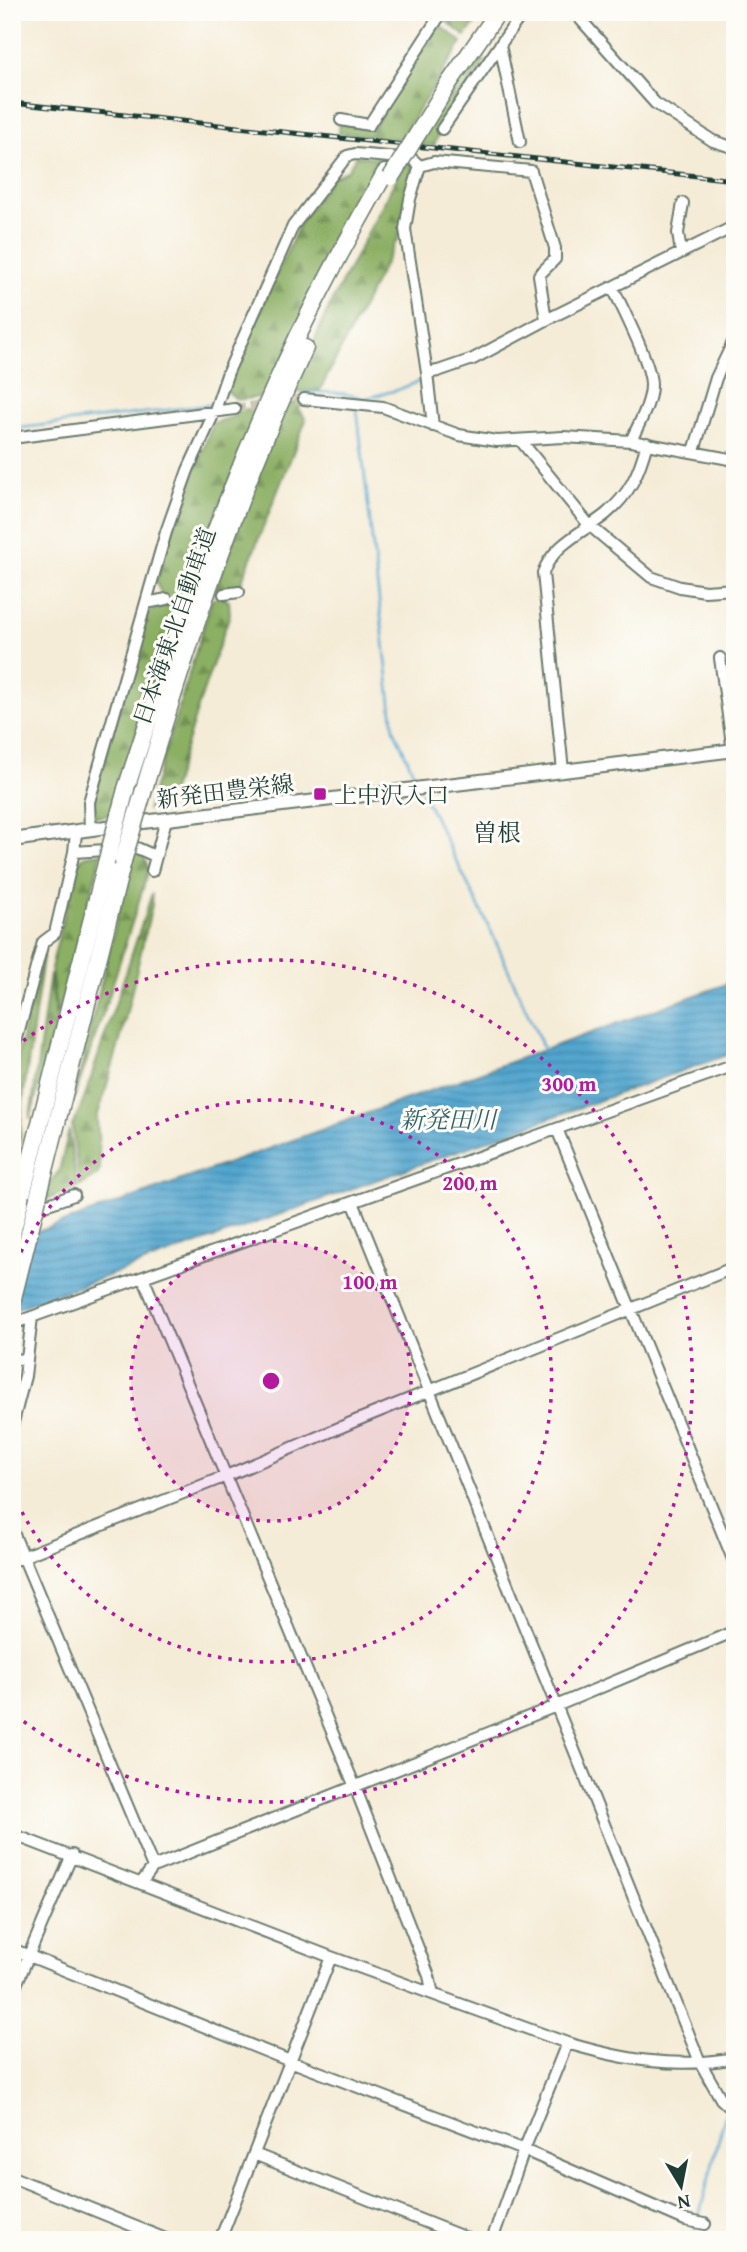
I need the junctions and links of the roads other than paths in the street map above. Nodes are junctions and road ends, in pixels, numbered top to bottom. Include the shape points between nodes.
1 (442, 12) edge
2 (489, 12) edge
3 (498, 12) edge
4 (523, 12) edge
5 (574, 12) edge
6 (500, 46) junction
7 (341, 120) dead end
8 (442, 129) dead end
9 (520, 142) dead end
10 (735, 148) edge
11 (420, 166) junction
12 (388, 175) junction
13 (683, 203) dead end
14 (735, 226) edge
15 (681, 253) junction
16 (613, 288) junction
17 (546, 320) junction
18 (735, 338) edge
19 (427, 373) junction
20 (304, 399) tunnel mouth
21 (235, 410) tunnel mouth
22 (214, 413) junction
23 (433, 426) junction
24 (12, 438) edge
25 (521, 441) junction
26 (631, 442) junction
27 (647, 443) junction
28 (694, 451) junction
29 (735, 460) edge
30 (589, 525) junction
31 (735, 589) edge
32 (239, 592) dead end
33 (224, 594) tunnel mouth
34 (167, 599) tunnel mouth
35 (146, 603) junction
36 (720, 658) dead end
37 (734, 750) edge
38 (563, 771) junction
39 (166, 820) junction
40 (90, 829) junction
41 (76, 832) junction
42 (12, 840) edge
43 (74, 852) junction
44 (155, 856) junction
45 (152, 871) dead end
46 (12, 1057) edge
47 (735, 1065) edge
48 (557, 1129) junction
49 (74, 1195) dead end
50 (353, 1202) junction
51 (16, 1209) edge
52 (12, 1233) edge
53 (735, 1267) edge
54 (143, 1277) junction
55 (12, 1303) edge
56 (632, 1309) junction
57 (33, 1317) junction
58 (12, 1324) edge
59 (12, 1359) edge
60 (27, 1360) junction
61 (429, 1391) junction
62 (12, 1426) edge
63 (226, 1476) junction
64 (12, 1530) edge
65 (18, 1559) edge
66 (735, 1564) edge
67 (735, 1631) edge
68 (556, 1706) junction
69 (355, 1787) junction
70 (12, 1834) edge
71 (72, 1855) junction
72 (153, 1867) junction
73 (141, 1883) junction
74 (12, 1949) edge
75 (29, 1955) junction
76 (331, 1956) junction
77 (12, 1994) edge
78 (433, 1994) junction
79 (567, 2043) junction
80 (735, 2058) edge
81 (290, 2061) junction
82 (700, 2062) junction
83 (735, 2112) edge
84 (524, 2150) junction
85 (254, 2154) junction
86 (12, 2176) edge
87 (705, 2224) dead end
88 (168, 2240) edge
89 (220, 2240) edge
90 (471, 2240) edge
91 (492, 2240) edge

1 - 7 street via 369,125
2 - 12 highway, 日本海東北自動車道 via 437,89
3 - 12 highway, 日本海東北自動車道, bridge
4 - 6 street
5 - 10 street via 655,103 713,141
6 - 8 street
6 - 9 street
11 - 17 street via 434,162 531,172 555,248 555,259 539,275
11 - 19 street via 405,229
11 - 22 street via 412,159 347,156 293,226
12 - 51 highway, 日本海東北自動車道, bridge via 308,315 263,413 186,610 126,789
12 - 55 highway, 日本海東北自動車道, bridge via 272,420 194,631 123,861
13 - 15 street via 678,233
14 - 15 street
15 - 16 street
16 - 17 street
16 - 26 street via 651,385
17 - 19 street via 473,359
18 - 28 street via 716,378
19 - 23 street
20 - 23 street via 383,407
21 - 22 street
22 - 24 street
22 - 35 street via 188,470
23 - 25 street via 459,435
25 - 26 street via 563,436
25 - 30 street
26 - 27 street
27 - 28 street
27 - 30 street via 639,474 627,492
28 - 29 street
30 - 31 street via 651,577 705,591
30 - 38 street via 551,556 543,573
32 - 33 street
34 - 35 street
35 - 40 street via 89,802
36 - 37 street
37 - 38 main road, 新発田豊栄線
38 - 39 main road, 新発田豊栄線
39 - 40 main road, 新発田豊栄線
39 - 44 street
40 - 41 main road, 新発田豊栄線
41 - 42 main road, 新発田豊栄線
41 - 43 street
43 - 44 street via 137,848
43 - 46 street via 55,933 43,942
44 - 45 street
47 - 48 street
48 - 50 street
48 - 56 street
49 - 51 street
50 - 54 street
50 - 61 street
51 - 52 highway, 日本海東北自動車道, bridge
53 - 56 street
54 - 57 street
54 - 63 street
56 - 61 street
56 - 66 street
57 - 58 street
57 - 60 street
59 - 60 street
60 - 62 street
61 - 63 street
61 - 68 street
63 - 65 street
63 - 69 street
64 - 65 street
65 - 72 street
67 - 68 street
68 - 69 street
68 - 82 street
69 - 72 street
69 - 78 street
70 - 71 street
71 - 73 street
71 - 75 street
72 - 73 street
73 - 76 street
74 - 75 street
75 - 77 street
75 - 81 street
76 - 78 street
76 - 81 street
78 - 79 street
79 - 82 street via 659,2063
79 - 84 street
80 - 82 street
81 - 84 street
81 - 85 street
82 - 83 street via 721,2099
84 - 87 street via 685,2220
84 - 91 street
85 - 89 street
85 - 90 street
86 - 88 street

